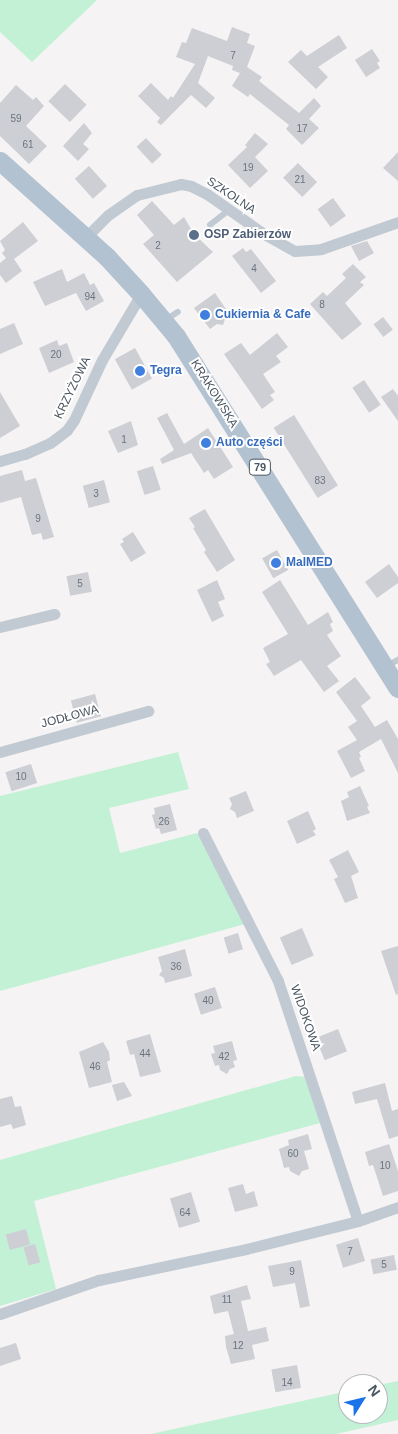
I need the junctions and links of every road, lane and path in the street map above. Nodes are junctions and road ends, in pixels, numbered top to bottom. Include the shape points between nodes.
1 (0, 161) edge
2 (229, 210) junction
3 (398, 222) edge
4 (210, 225) dead end
5 (85, 238) junction
6 (141, 294) junction
7 (0, 461) edge
8 (54, 614) dead end
9 (0, 627) edge
10 (392, 663) edge
11 (398, 688) edge
12 (148, 711) dead end
13 (0, 752) edge
14 (203, 833) dead end
15 (398, 1207) edge
16 (358, 1221) junction
17 (0, 1314) edge

1 - 5 main road, KRAKOWSKA / 79
2 - 3 street, SZKOLNA via 295,251 322,249
2 - 4 lane
2 - 5 street, SZKOLNA via 191,186 164,187 138,195 108,215
5 - 6 main road, KRAKOWSKA / 79
6 - 7 street, KRZYŻOWA via 102,360 67,430 50,443
6 - 10 main road, KRAKOWSKA / 79 via 171,317 190,356
8 - 9 street
10 - 11 main road, KRAKOWSKA / 79
12 - 13 street, JODŁOWA
14 - 16 street, WIDOKOWA via 278,981
15 - 16 street
16 - 17 street via 197,1261 99,1280

